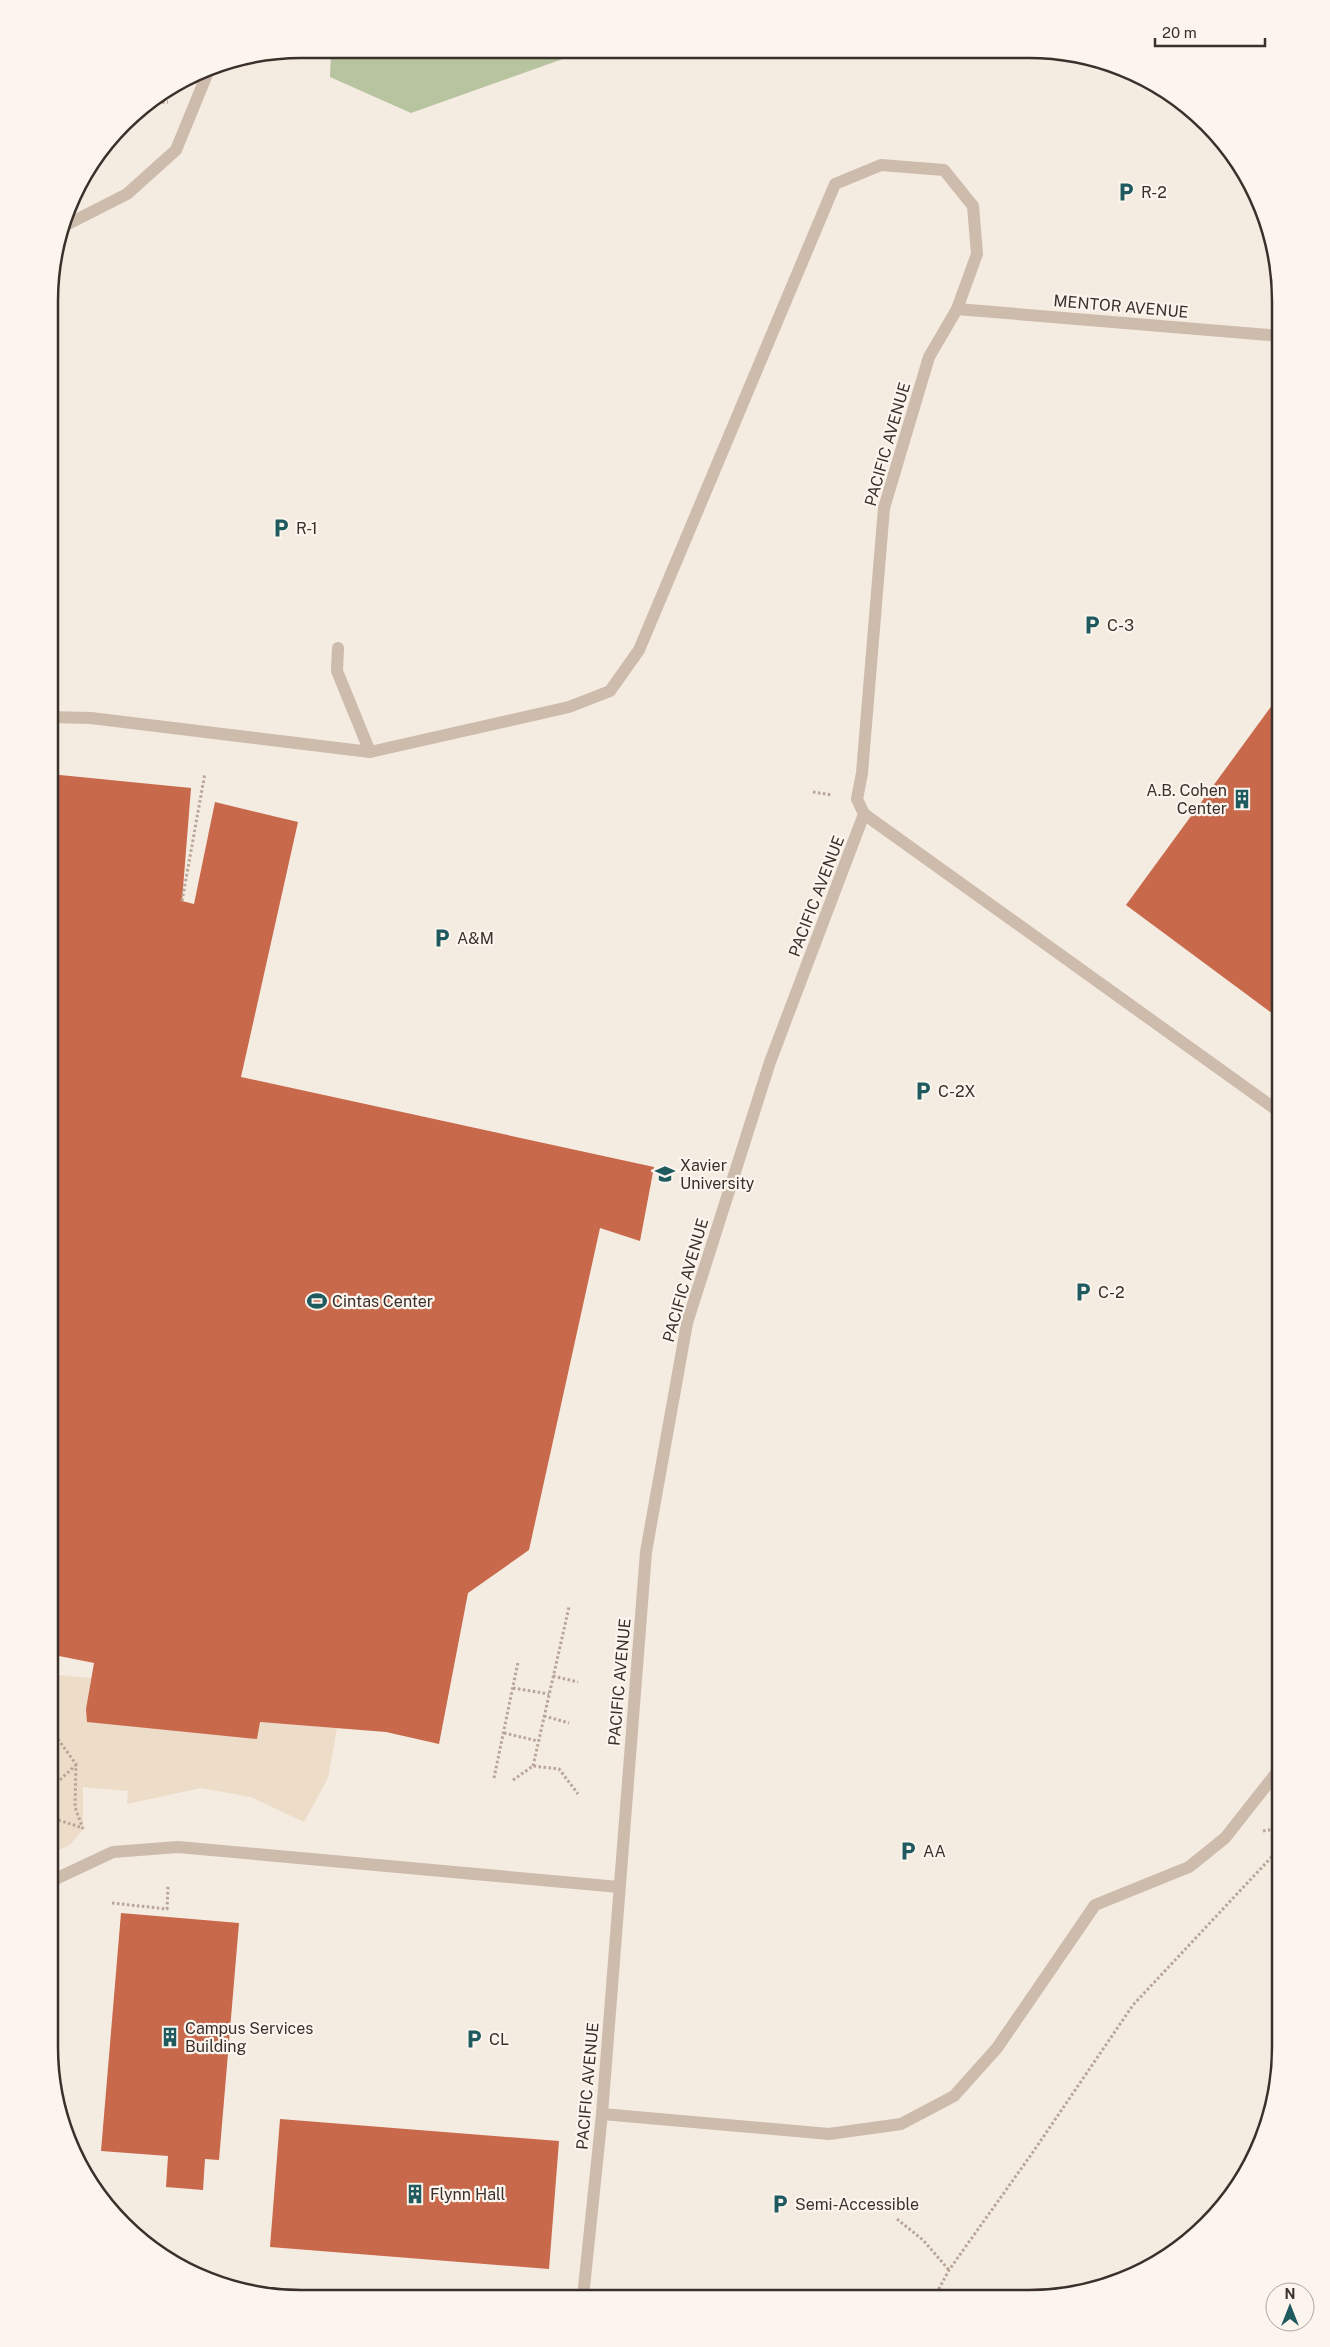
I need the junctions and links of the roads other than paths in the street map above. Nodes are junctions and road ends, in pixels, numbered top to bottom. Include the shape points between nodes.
1 (206, 77) edge
2 (70, 223) edge
3 (957, 309) junction
4 (1272, 335) edge
5 (338, 648) dead end
6 (57, 717) edge
7 (370, 752) junction
8 (864, 814) junction
9 (1272, 1107) edge
10 (1272, 1779) edge
11 (57, 1878) edge
12 (620, 1887) junction
13 (602, 2114) junction
14 (584, 2290) edge

1 - 2 street via 176,150 127,194
3 - 4 street, MENTOR AVENUE
3 - 7 street, PACIFIC AVENUE via 977,254 973,206 944,170 881,166 835,184 639,650 610,690 570,707
3 - 8 street, PACIFIC AVENUE via 929,357 884,508 862,773 857,799
5 - 7 street via 337,671
6 - 7 street, PACIFIC AVENUE via 91,718
8 - 9 street
8 - 12 street, PACIFIC AVENUE via 770,1062 686,1323 646,1552
10 - 13 street via 1225,1838 1189,1867 1095,1905 997,2048 954,2096 901,2124 829,2134
11 - 12 street via 113,1852 178,1847
12 - 13 street, PACIFIC AVENUE
13 - 14 street, PACIFIC AVENUE

